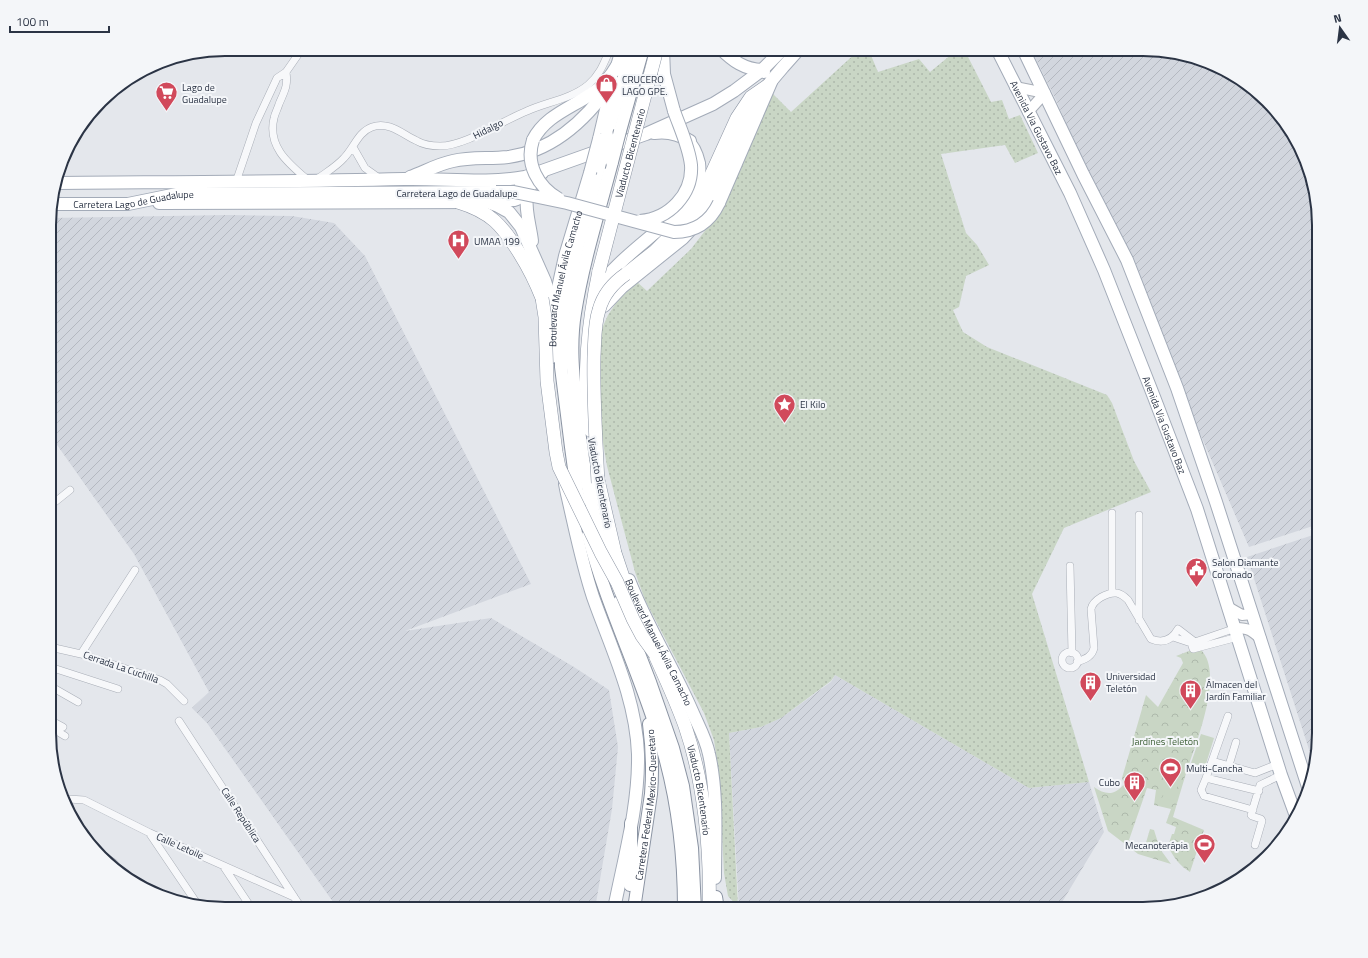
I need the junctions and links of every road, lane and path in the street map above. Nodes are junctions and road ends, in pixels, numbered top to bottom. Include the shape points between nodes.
1 (297, 56) edge
2 (607, 56) edge
3 (620, 56) edge
4 (630, 56) edge
5 (641, 56) edge
6 (655, 56) edge
7 (660, 56) edge
8 (663, 56) edge
9 (729, 56) edge
10 (776, 56) edge
11 (792, 56) edge
12 (1000, 56) edge
13 (1027, 56) edge
14 (618, 64) junction
15 (762, 70) junction
16 (286, 72) junction
17 (613, 81) junction
18 (769, 83) junction
19 (1015, 87) junction
20 (1045, 93) junction
21 (1028, 112) junction
22 (644, 129) junction
23 (603, 137) junction
24 (686, 139) junction
25 (353, 147) junction
26 (550, 169) junction
27 (595, 170) junction
28 (406, 179) junction
29 (383, 180) junction
30 (511, 180) junction
31 (312, 181) junction
32 (707, 181) junction
33 (236, 182) junction
34 (61, 183) edge
35 (458, 202) junction
36 (481, 202) junction
37 (567, 203) junction
38 (57, 204) edge
39 (128, 204) junction
40 (492, 219) junction
41 (635, 221) junction
42 (520, 240) junction
43 (533, 252) junction
44 (527, 264) junction
45 (597, 292) junction
46 (549, 303) junction
47 (592, 325) junction
48 (598, 482) junction
49 (70, 490) dead end
50 (56, 501) edge
51 (1112, 513) dead end
52 (1139, 515) dead end
53 (1070, 566) dead end
54 (134, 570) dead end
55 (1112, 593) junction
56 (1228, 607) junction
57 (1252, 614) junction
58 (1139, 621) junction
59 (1237, 633) junction
60 (1173, 637) junction
61 (1261, 639) junction
62 (1195, 644) junction
63 (56, 648) edge
64 (1072, 653) junction
65 (81, 654) junction
66 (655, 654) junction
67 (1077, 662) junction
68 (56, 669) edge
69 (56, 689) edge
70 (118, 689) dead end
71 (184, 701) dead end
72 (646, 701) junction
73 (78, 702) dead end
74 (1228, 716) dead end
75 (179, 721) dead end
76 (56, 723) edge
77 (63, 727) dead end
78 (56, 731) edge
79 (65, 736) dead end
80 (1236, 742) dead end
81 (1212, 761) junction
82 (1229, 765) junction
83 (1280, 769) junction
84 (1206, 778) junction
85 (1305, 779) edge
86 (1258, 791) junction
87 (69, 798) edge
88 (1253, 810) junction
89 (1294, 810) edge
90 (631, 822) junction
91 (150, 833) junction
92 (1255, 845) dead end
93 (223, 866) junction
94 (709, 882) junction
95 (294, 897) junction
96 (194, 899) edge
97 (247, 902) edge
98 (297, 902) edge
99 (615, 902) edge
100 (628, 902) edge
101 (635, 902) edge
102 (684, 902) edge
103 (695, 902) edge
104 (709, 902) edge
105 (715, 902) edge
106 (716, 902) edge

1 - 16 street
2 - 25 street, Hidalgo via 599,74 581,90 515,116 458,143 442,146 425,144 394,128 381,125 366,129
3 - 14 main road
4 - 23 main road
5 - 103 main road, Boulevard Manuel Ávila Camacho, bridge via 586,259 575,313 572,365 580,445 588,488 614,590 674,748 683,786 692,848
6 - 48 highway, Viaducto Bicentenario, bridge via 591,308 586,357 587,397
7 - 22 main road, Boulevard Manuel Ávila Camacho
8 - 41 main road, bridge via 664,74 690,158 691,172 682,198 667,212 648,220
9 - 15 main road via 742,66
10 - 15 main road, Carretera Lago de Guadalupe
11 - 18 main road, Carretera Lago de Guadalupe
12 - 19 main road, Avenida Via Gustavo Baz
13 - 20 main road
14 - 17 main road
14 - 37 main road, bridge via 599,88 549,120 533,140 530,151 536,177 550,193
15 - 18 main road
15 - 22 main road, Carretera Lago de Guadalupe via 734,92 713,104
16 - 31 street via 288,83 274,118 273,141 290,165
16 - 33 street via 277,78 256,123
17 - 23 main road
17 - 28 main road via 599,101 576,124 541,148 506,157 455,160
18 - 32 highway via 751,97 740,113
18 - 41 main road, Carretera Lago de Guadalupe, bridge via 719,203 708,220 686,231 668,231
18 - 47 main road via 750,109 707,207 695,225 683,238 616,292 600,310
19 - 20 main road
19 - 21 main road, Avenida Via Gustavo Baz
20 - 21 main road
20 - 57 main road via 1127,260 1177,388
21 - 56 main road, Avenida Via Gustavo Baz via 1070,193 1103,268 1197,509
22 - 24 main road via 675,134
22 - 26 main road, Carretera Lago de Guadalupe
22 - 45 main road, Boulevard Manuel Ávila Camacho via 632,161
23 - 27 main road, bridge
24 - 32 main road via 702,156
24 - 45 main road via 696,152 699,168 690,200 681,212 618,265
25 - 29 street via 366,168
25 - 31 street, Hidalgo via 344,159
26 - 30 main road, Carretera Lago de Guadalupe
26 - 43 main road via 537,178 527,195 526,206
27 - 46 main road, Boulevard Manuel Ávila Camacho
27 - 72 main road, Boulevard Manuel Ávila Camacho via 564,311 561,367 577,491 608,596
28 - 29 main road, Carretera Lago de Guadalupe
28 - 30 main road, Carretera Lago de Guadalupe
29 - 31 main road, Carretera Lago de Guadalupe
30 - 36 main road via 519,183 522,188 517,199
31 - 33 main road, Carretera Lago de Guadalupe
32 - 48 highway, bridge via 697,204 678,228 646,259 613,285 604,297 596,319 594,390
33 - 34 main road, Carretera Lago de Guadalupe
35 - 36 main road
35 - 39 main road
35 - 40 highway
36 - 43 main road via 498,206 513,217
37 - 39 main road, Carretera Lago de Guadalupe, bridge via 514,192 496,192 177,194
37 - 41 main road, Carretera Lago de Guadalupe, bridge
38 - 39 main road, Carretera Lago de Guadalupe
40 - 42 main road via 507,226
40 - 44 highway via 507,234
42 - 44 highway
42 - 46 main road
43 - 46 main road via 545,281
44 - 46 highway
45 - 47 main road, Boulevard Manuel Ávila Camacho
46 - 66 highway, bridge via 545,317 547,381 559,467 633,619
46 - 90 main road, Boulevard Manuel Ávila Camacho via 552,368 567,494 592,595 628,693 634,719 638,753 637,785
47 - 106 main road, Boulevard Manuel Ávila Camacho via 590,367 593,427 597,455 624,568 639,605 684,692 709,752 715,805
48 - 66 highway, Viaducto Bicentenario, bridge via 621,575 633,608
49 - 50 street
51 - 55 street
52 - 58 street
53 - 64 street
54 - 65 street
55 - 58 street via 1128,600
55 - 67 street via 1092,604 1093,652
56 - 57 main road via 1242,616
56 - 59 main road, Avenida Via Gustavo Baz
57 - 61 main road
58 - 60 street via 1151,639 1161,641
59 - 61 main road via 1250,630
59 - 62 street
59 - 83 main road, Avenida Via Gustavo Baz
60 - 62 street
60 - 62 street via 1178,630
61 - 85 main road
63 - 65 street, Cerrada La Cuchilla
64 - 67 street via 1076,656
64 - 67 street via 1064,655 1063,663 1070,668
65 - 71 street, Cerrada La Cuchilla via 160,680
66 - 94 highway, Viaducto Bicentenario via 685,727 698,775 705,820
68 - 70 street
69 - 73 street
72 - 101 main road, Carretera Federal Mexico-Queretaro via 653,775
72 - 102 main road, Boulevard Manuel Ávila Camacho via 663,748 674,793 684,877
74 - 81 street
75 - 95 street, Calle República
76 - 77 street
78 - 79 street
80 - 82 street
81 - 82 street
81 - 84 street
82 - 83 street via 1256,774
83 - 86 street via 1261,784
83 - 89 main road, Avenida Via Gustavo Baz
84 - 86 street
84 - 88 street via 1201,790 1204,796
86 - 88 street
87 - 91 street, Calle Letoile via 84,800
88 - 92 street via 1251,816 1262,821
90 - 99 main road, Boulevard Manuel Ávila Camacho
90 - 100 main road
91 - 93 street, Calle Letoile
91 - 96 street
93 - 95 street, Calle Letoile
93 - 97 street
94 - 104 highway, Viaducto Bicentenario
94 - 105 highway
95 - 98 street, Calle República

